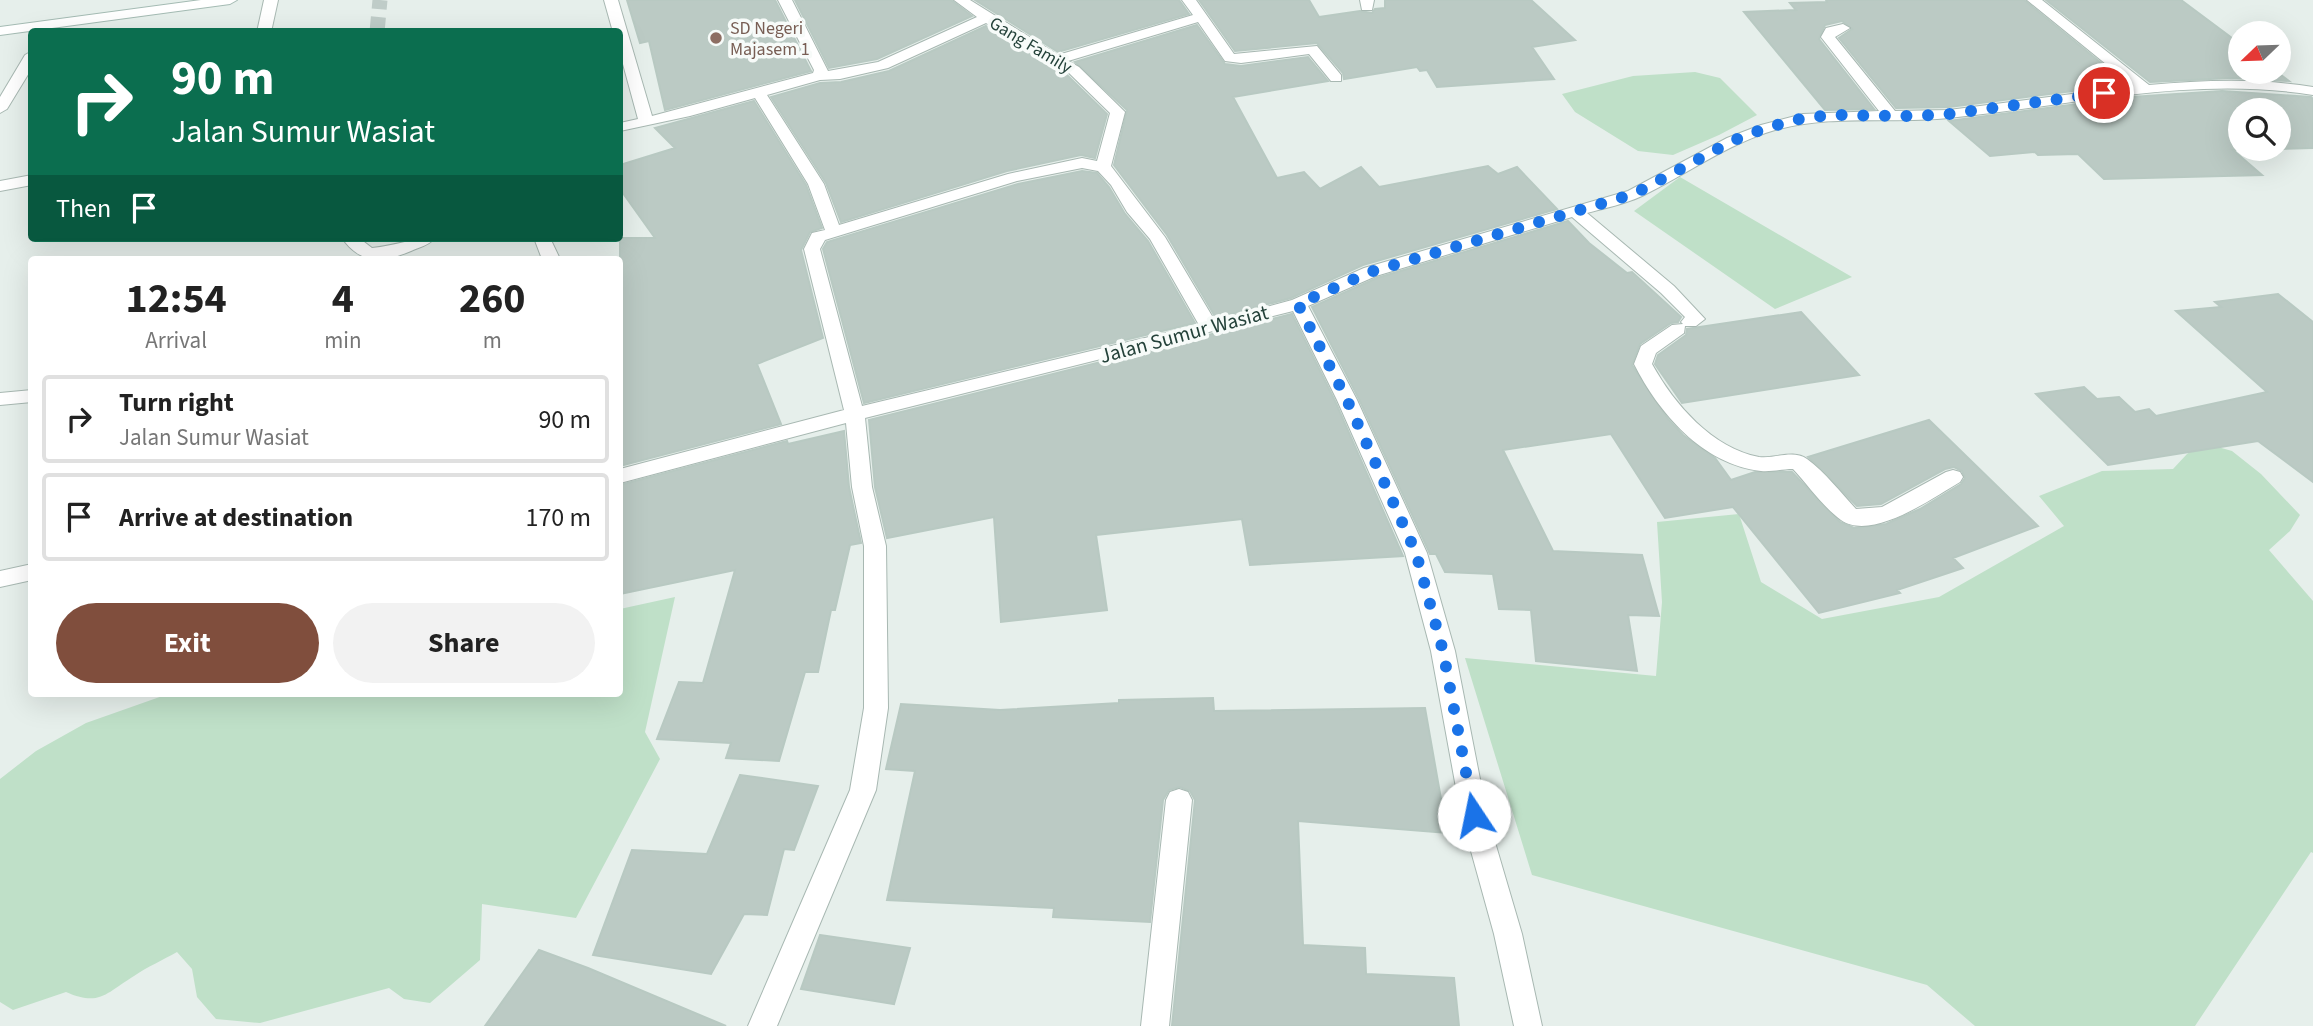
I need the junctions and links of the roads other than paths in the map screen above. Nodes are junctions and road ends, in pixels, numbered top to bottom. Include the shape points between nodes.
1 (230, 0) edge
2 (271, 0) edge
3 (611, 0) edge
4 (785, 0) edge
5 (961, 0) edge
6 (1189, 0) edge
7 (2034, 0) edge
8 (1202, 17) junction
9 (985, 18) junction
10 (47, 28) edge
11 (265, 28) edge
12 (619, 28) edge
13 (1843, 28) dead end
14 (28, 29) edge
15 (0, 31) edge
16 (623, 41) edge
17 (1056, 60) junction
18 (28, 62) edge
19 (819, 76) junction
20 (1336, 78) dead end
21 (2144, 88) junction
22 (2313, 91) edge
23 (758, 92) junction
24 (0, 109) edge
25 (1891, 116) junction
26 (646, 121) junction
27 (623, 126) edge
28 (1103, 167) junction
29 (28, 181) edge
30 (0, 186) edge
31 (1575, 211) junction
32 (833, 230) junction
33 (418, 242) edge
34 (353, 246) edge
35 (390, 255) edge
36 (1298, 304) junction
37 (1210, 328) junction
38 (28, 396) edge
39 (0, 399) edge
40 (855, 414) junction
41 (623, 475) edge
42 (1954, 477) dead end
43 (28, 573) edge
44 (0, 579) edge
45 (1179, 800) dead end
46 (762, 1026) edge
47 (1155, 1026) edge
48 (1528, 1026) edge

1 - 10 street
2 - 11 street
3 - 12 street
4 - 19 street via 821,70
5 - 9 street, Gang Family
6 - 8 street
7 - 21 street
8 - 17 street
8 - 20 street via 1230,58 1312,49
9 - 17 street, Gang Family
9 - 19 street via 863,71
13 - 25 street via 1831,31 1829,37
14 - 15 street
16 - 26 street
17 - 28 street, Gang Family via 1074,70 1118,112
18 - 24 street
19 - 23 street
21 - 22 street, Jalan Sumur Wasiat via 2270,84
21 - 25 street, Jalan Sumur Wasiat via 1949,114
23 - 26 street
23 - 32 street via 816,184
25 - 31 street, Jalan Sumur Wasiat via 1833,115 1766,128 1634,194
26 - 27 street
28 - 32 street via 1082,163 1050,168
28 - 37 street via 1157,237
29 - 30 street
31 - 36 street, Jalan Sumur Wasiat via 1370,272
31 - 42 street via 1643,267 1696,319 1648,350 1643,364 1653,385 1697,434 1719,449 1758,464 1799,463 1850,516 1860,520 1909,503
32 - 40 street via 818,237 812,249
33 - 35 street
34 - 35 street
36 - 37 street, Jalan Sumur Wasiat
36 - 48 street via 1416,553 1443,651 1474,815
37 - 40 street, Jalan Sumur Wasiat
38 - 39 street
40 - 41 street, Jalan Sumur Wasiat
40 - 46 street via 862,487 875,546 876,708 863,790
43 - 44 street
45 - 47 street

